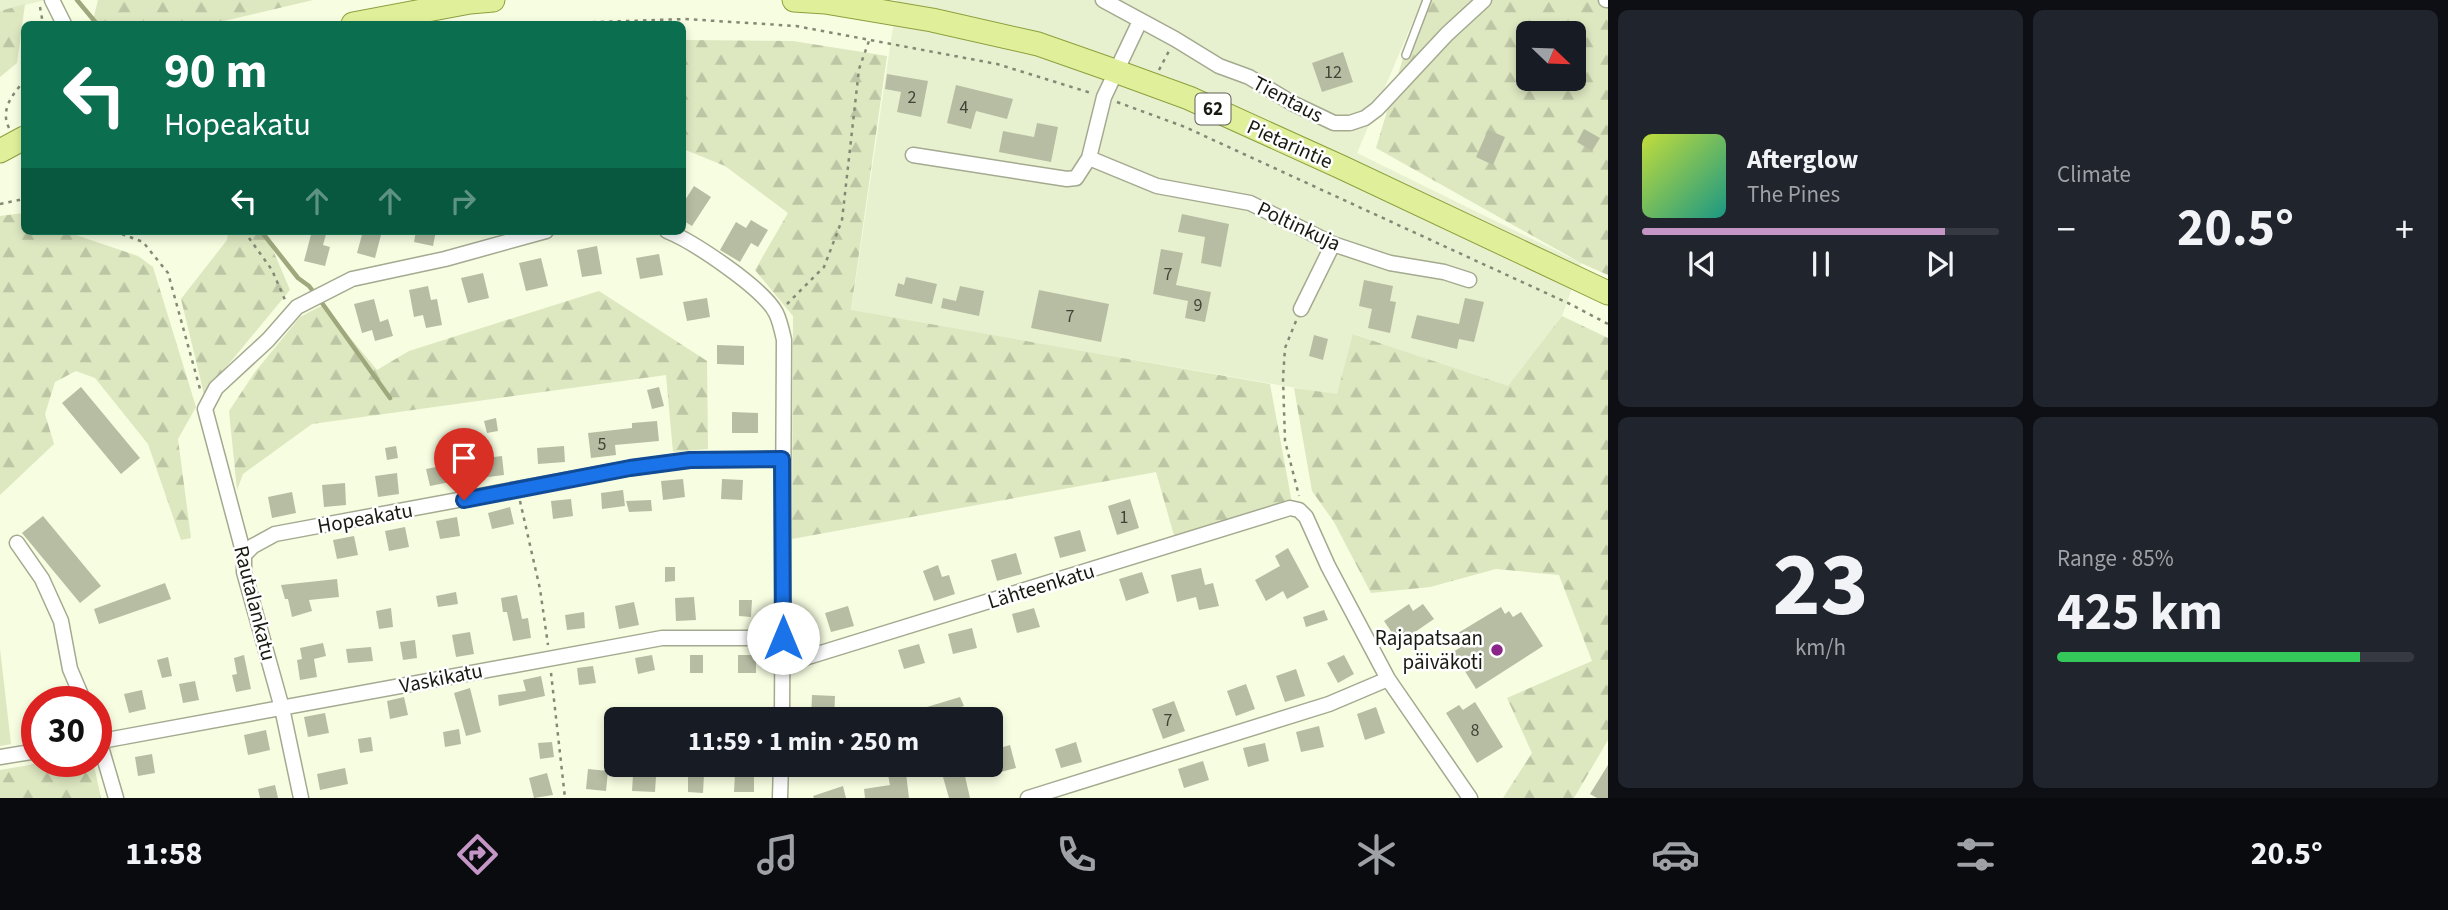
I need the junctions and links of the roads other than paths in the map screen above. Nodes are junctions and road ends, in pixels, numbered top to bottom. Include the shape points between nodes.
1 (52, 0) edge
2 (493, 0) edge
3 (794, 0) edge
4 (1103, 0) edge
5 (1427, 0) edge
6 (1484, 0) edge
7 (62, 21) edge
8 (369, 21) edge
9 (1140, 21) junction
10 (1406, 55) dead end
11 (1115, 71) junction
12 (913, 155) dead end
13 (1089, 158) junction
14 (532, 235) edge
15 (675, 235) edge
16 (1333, 244) junction
17 (1469, 281) dead end
18 (1608, 293) edge
19 (1301, 309) road end
20 (782, 459) junction
21 (17, 542) dead end
22 (244, 555) junction
23 (783, 638) junction
24 (782, 664) junction
25 (1388, 679) junction
26 (77, 686) edge
27 (782, 707) edge
28 (282, 708) junction
29 (112, 736) edge
30 (21, 754) edge
31 (0, 757) edge
32 (110, 777) edge
33 (781, 777) edge
34 (116, 798) edge
35 (301, 798) edge
36 (780, 798) edge
37 (1028, 798) edge
38 (1470, 798) edge

1 - 7 street
2 - 8 main road
3 - 11 main road, Pietarintie / 62 via 932,20 1038,44
4 - 9 street, Tientaus
5 - 10 lane
6 - 9 street, Tientaus via 1377,109 1350,123 1334,123 1292,103
9 - 11 street
11 - 13 street
11 - 18 main road, Pietarintie / 62 via 1353,172
12 - 13 street via 1067,180 1076,178
13 - 16 street, Poltinkuja via 1157,186 1251,203
14 - 22 street, Rautalankatu via 352,279 298,307 216,388 205,409
15 - 20 street via 757,290 776,314 786,365
16 - 17 street, Poltinkuja
16 - 19 street
20 - 22 street, Hopeakatu via 690,460 630,468 275,534
20 - 23 street
21 - 26 street via 42,579 61,621
22 - 28 street, Rautalankatu via 244,572
23 - 24 street
23 - 28 street, Vaskikatu via 662,638
24 - 25 street, Lähteenkatu via 1290,508 1306,517
24 - 27 street
25 - 37 street via 1329,704
25 - 38 street
28 - 29 street, Vaskikatu
28 - 35 street, Rautalankatu
30 - 31 street
32 - 34 street
33 - 36 street

